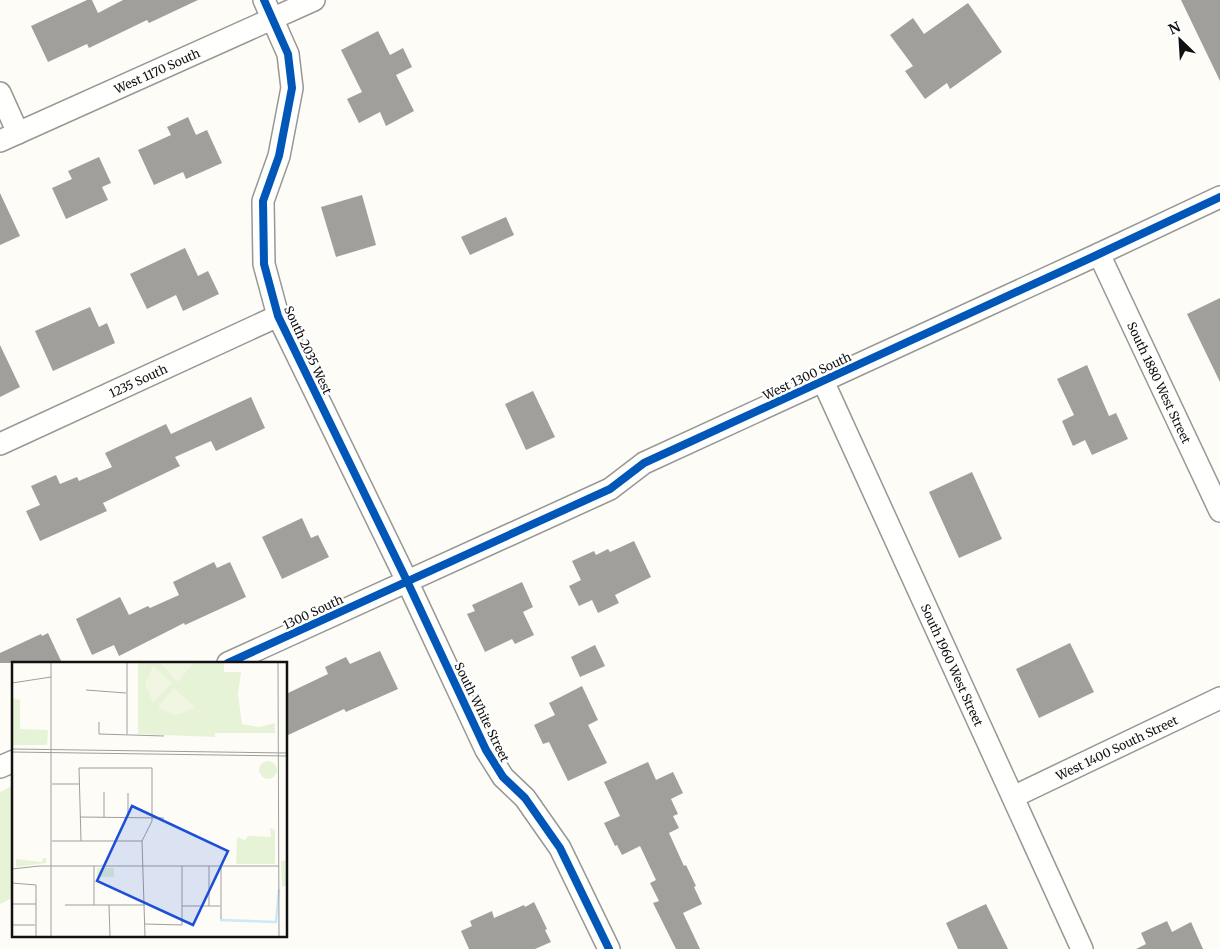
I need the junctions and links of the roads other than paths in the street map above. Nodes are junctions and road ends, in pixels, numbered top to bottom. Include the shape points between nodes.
1 (314, 0) edge
2 (268, 9) edge
3 (0, 93) edge
4 (9, 137) edge
5 (1220, 197) edge
6 (1099, 254) junction
7 (278, 316) junction
8 (823, 381) junction
9 (0, 444) edge
10 (1220, 511) edge
11 (407, 581) junction
12 (230, 662) edge
13 (1220, 698) edge
14 (12, 761) edge
15 (0, 767) edge
16 (1013, 797) junction
17 (609, 949) edge
18 (1082, 949) edge

1 - 2 street, West 1170 South
2 - 4 street, West 1170 South
2 - 7 street, South 2035 West via 288,54 292,88 279,156 263,201 264,264
3 - 4 street
5 - 6 street, West 1300 South
6 - 8 street, West 1300 South
6 - 10 street, South 1880 West Street
7 - 9 street, 1235 South
7 - 11 street, South 2035 West
8 - 11 street, West 1300 South via 644,463 610,489
8 - 16 street, South 1960 West Street
11 - 12 street, 1300 South
11 - 17 street, South White Street via 486,750 503,777 525,798 560,848
13 - 16 street, West 1400 South Street
14 - 15 street
16 - 18 street, South 1960 West Street

